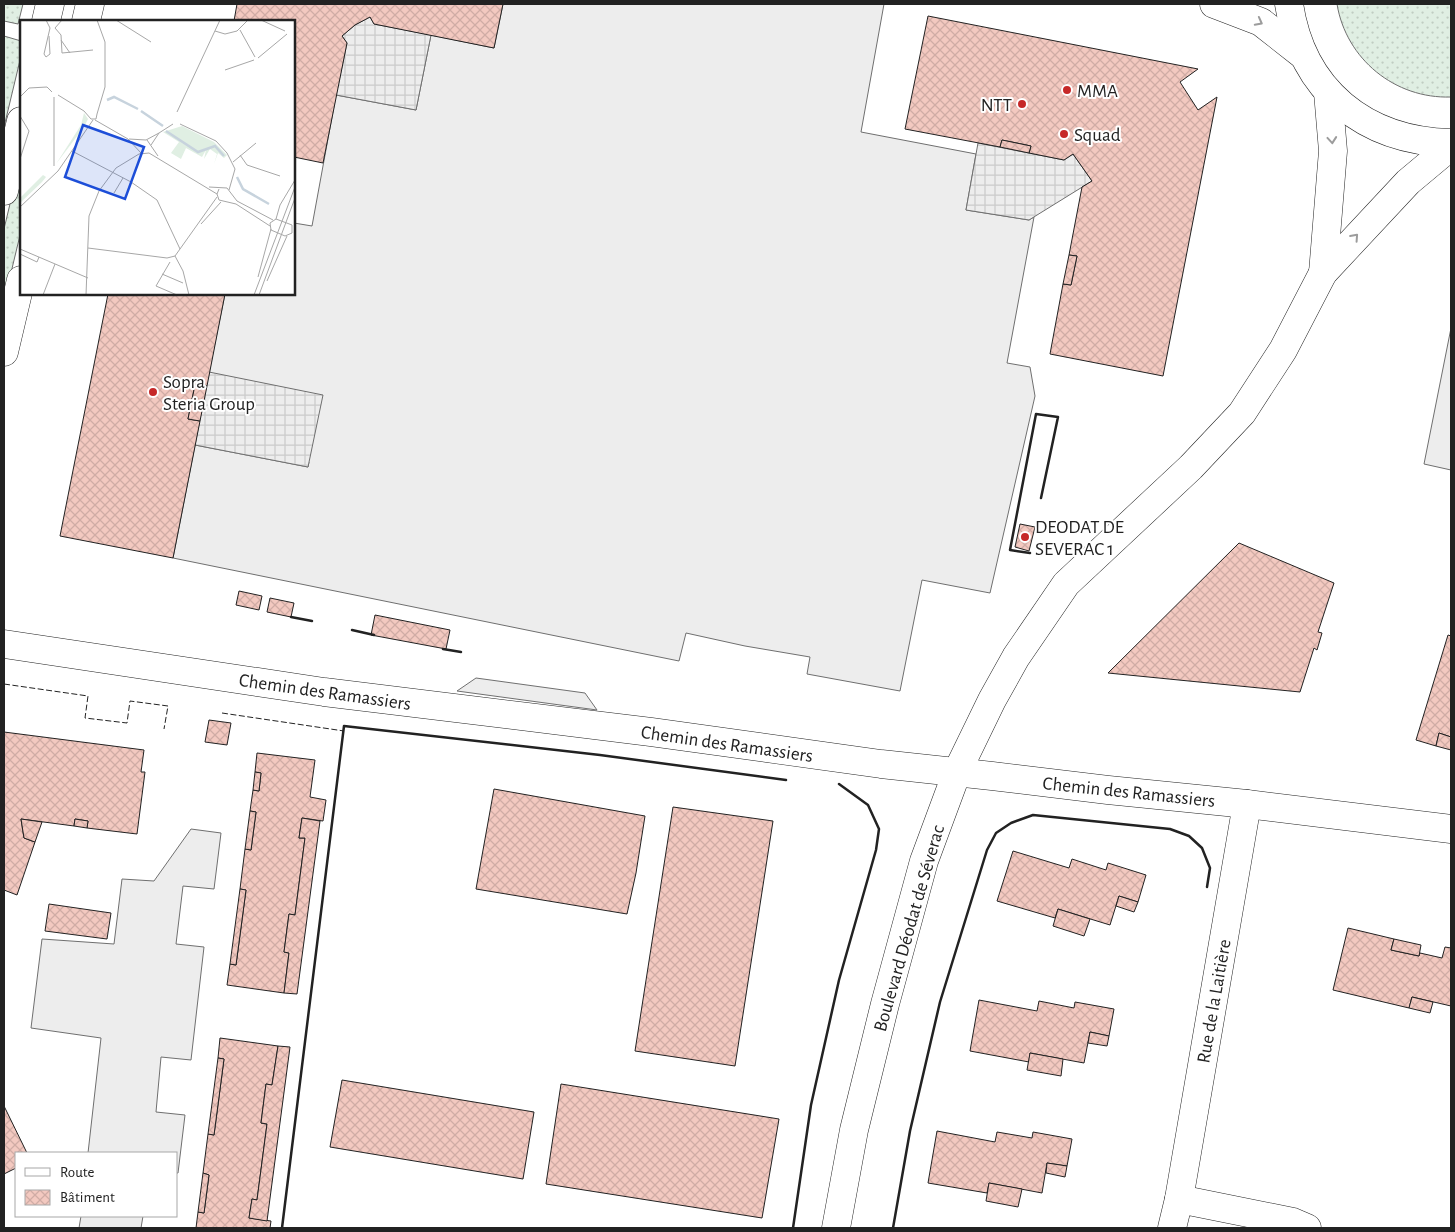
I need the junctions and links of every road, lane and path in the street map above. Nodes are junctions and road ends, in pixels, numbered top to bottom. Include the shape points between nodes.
1 (50, 4) edge
2 (90, 4) edge
3 (1214, 4) edge
4 (1289, 4) edge
5 (46, 20) edge
6 (86, 20) edge
7 (1303, 55) junction
8 (1328, 92) junction
9 (20, 125) edge
10 (1451, 145) edge
11 (4, 191) edge
12 (1323, 274) junction
13 (20, 284) edge
14 (4, 352) edge
15 (4, 644) edge
16 (957, 772) junction
17 (1247, 804) junction
18 (1451, 829) edge
19 (1179, 1199) junction
20 (836, 1228) edge
21 (1172, 1228) edge
22 (1307, 1228) edge

1 - 5 street
2 - 6 street
3 -> 7 street via 1261,22
4 - 7 street
7 - 8 street
8 - 10 street via 1373,126 1399,137
8 -> 12 street, Boulevard Déodat de Séverac via 1333,151
9 - 11 street
12 -> 10 street, Boulevard Déodat de Séverac via 1408,182
12 - 16 street, Boulevard Déodat de Séverac via 1283,350 1242,413 1191,467 1066,584 1016,657
13 - 14 street
15 - 16 street, Chemin des Ramassiers via 324,692
16 - 17 street, Chemin des Ramassiers
16 - 20 street, Boulevard Déodat de Séverac via 924,861 885,1004 854,1130
17 - 18 street, Chemin des Ramassiers
17 - 19 street, Rue de la Laitière
19 - 21 street, Rue de la Laitière
19 - 22 street via 1293,1222

